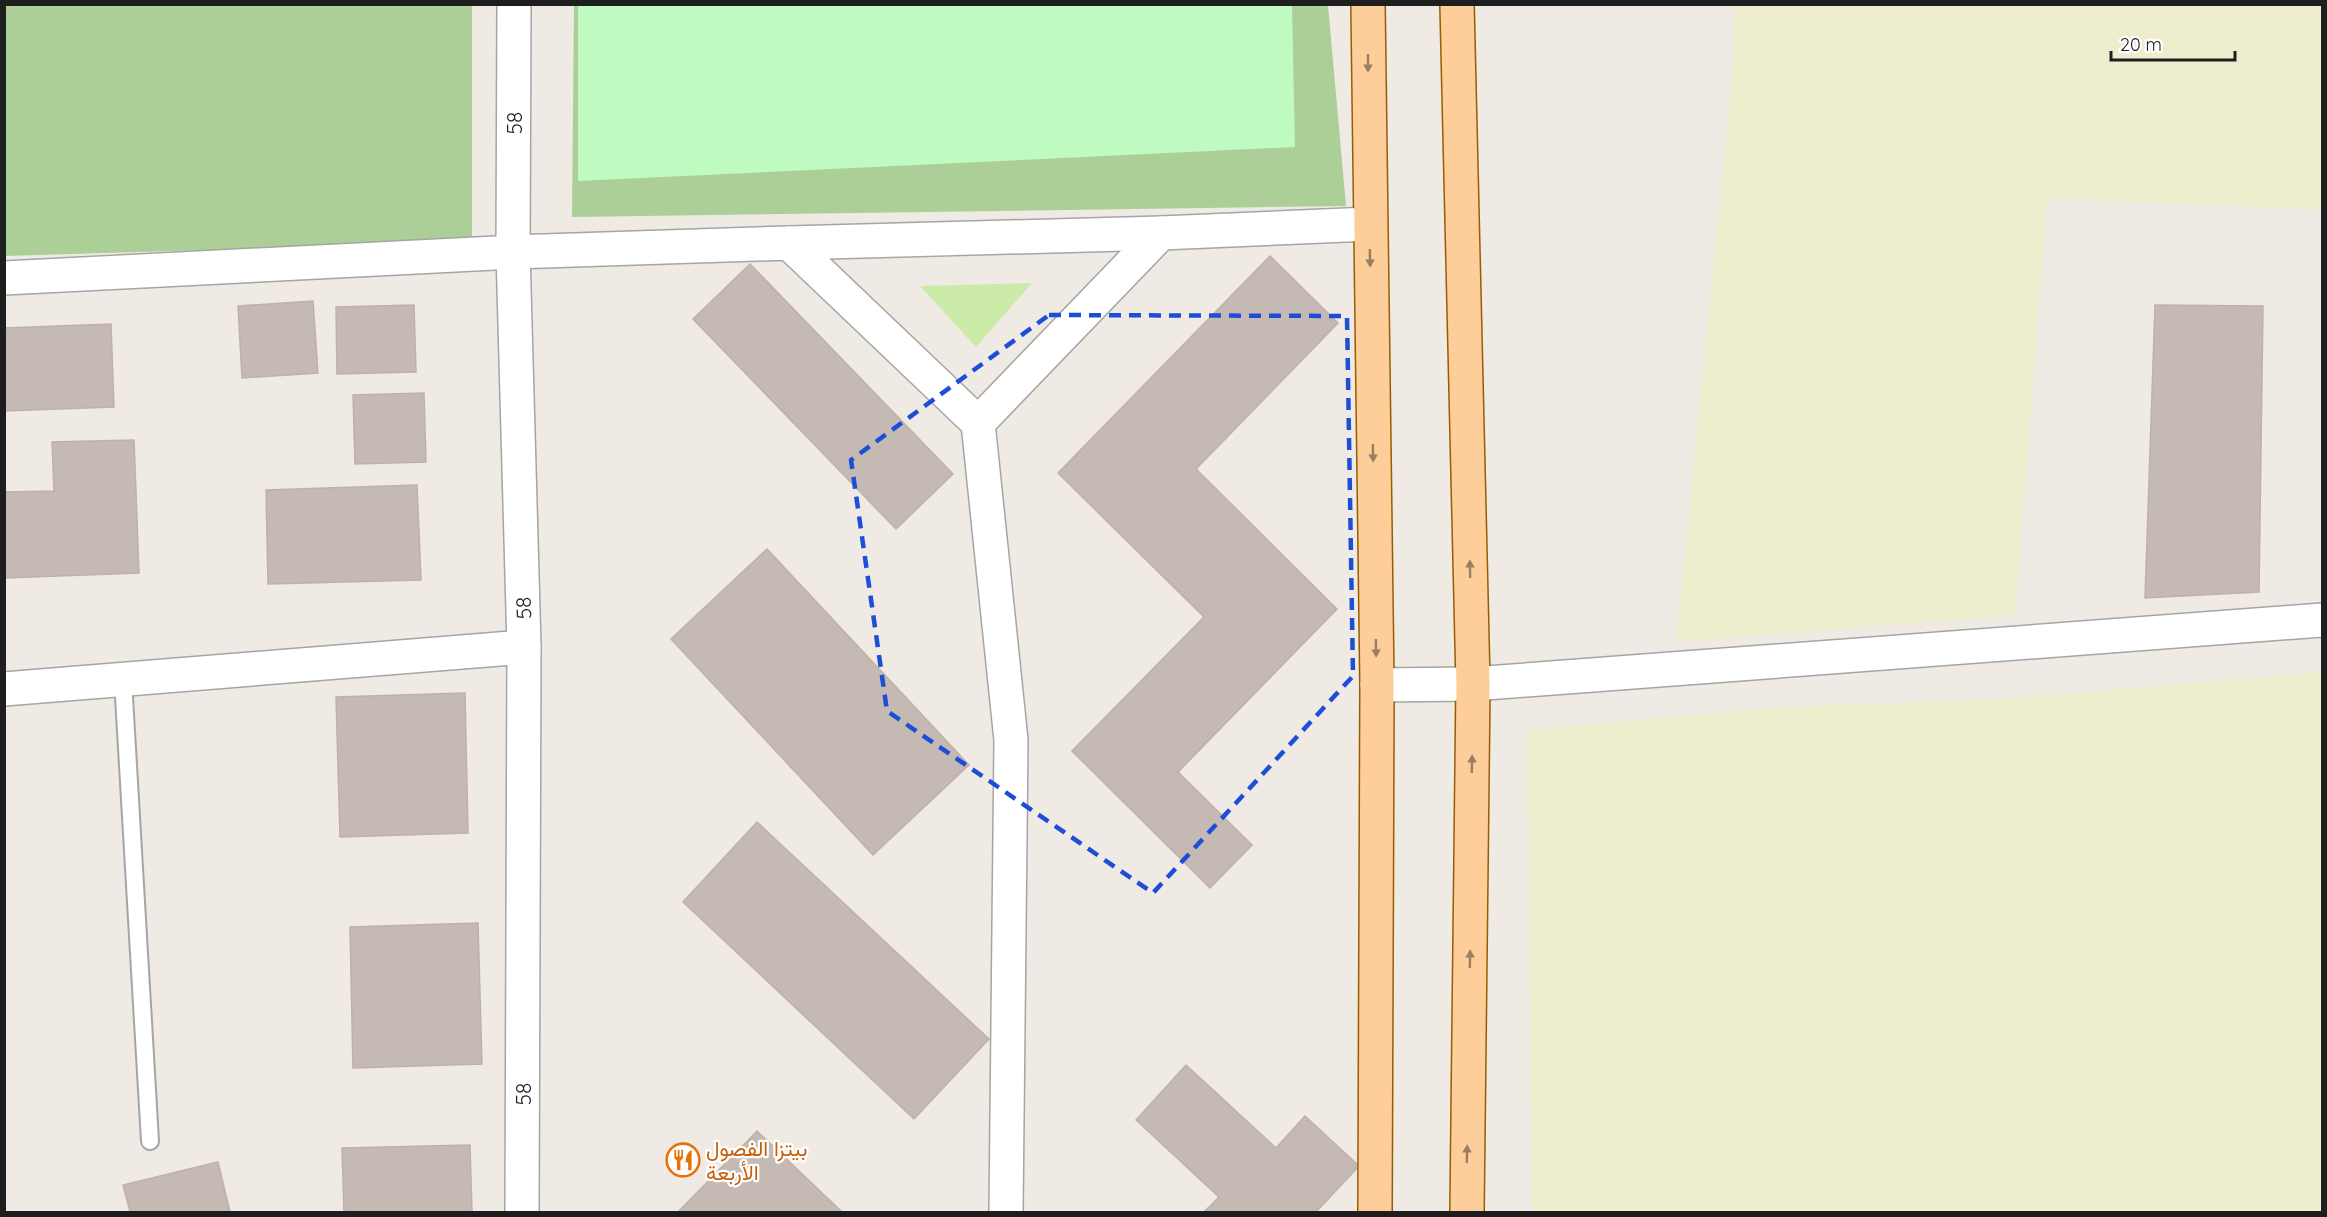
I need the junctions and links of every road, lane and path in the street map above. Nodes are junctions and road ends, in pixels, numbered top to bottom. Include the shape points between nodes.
1 (514, 4) edge
2 (1368, 4) edge
3 (1457, 4) edge
4 (1370, 224) junction
5 (1161, 233) junction
6 (789, 243) junction
7 (513, 252) junction
8 (4, 278) edge
9 (978, 423) junction
10 (2322, 620) edge
11 (524, 647) junction
12 (123, 680) junction
13 (1473, 684) junction
14 (1377, 685) junction
15 (4, 689) edge
16 (150, 1141) dead end
17 (522, 1212) edge
18 (1006, 1212) edge
19 (1375, 1212) edge
20 (1467, 1212) edge

1 - 7 street, 58
2 -> 4 main road
13 -> 3 main road
4 - 5 street
4 -> 14 main road
5 - 6 street
5 - 9 street
6 - 7 street
6 - 9 street
7 - 8 street
7 - 11 street, 58
9 - 18 street via 1011,740
10 - 13 street
11 - 12 street
11 - 17 street, 58
12 - 15 street
12 - 16 lane
13 - 14 street
20 -> 13 main road
14 - 19 main road

